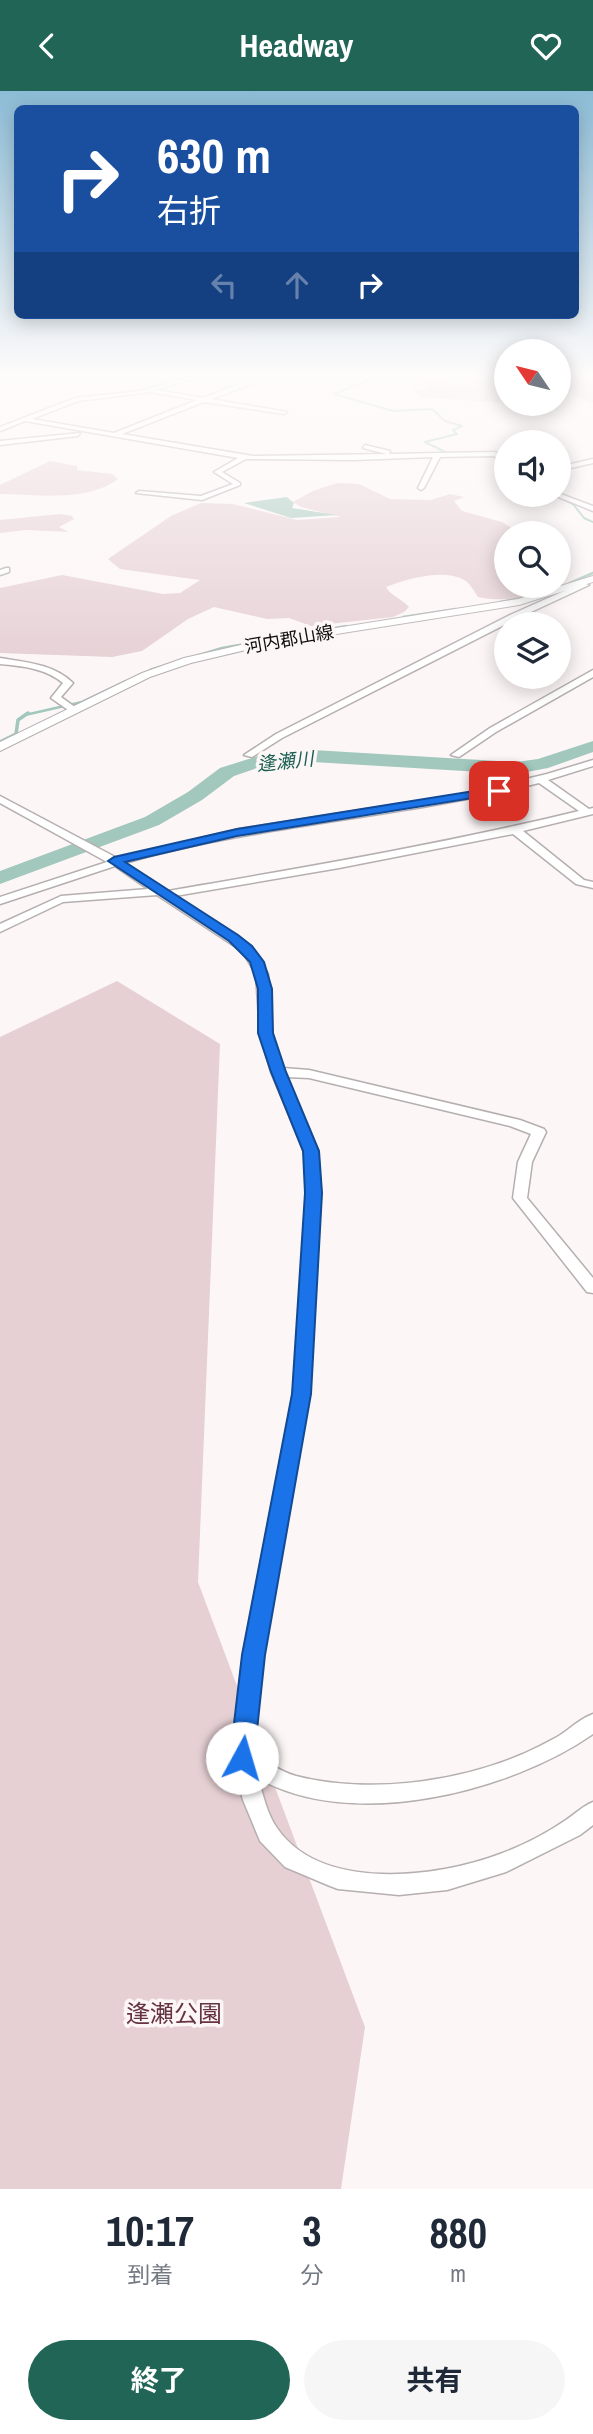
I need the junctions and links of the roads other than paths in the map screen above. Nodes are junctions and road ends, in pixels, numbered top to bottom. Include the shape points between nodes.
1 (220, 474) edge
2 (428, 474) edge
3 (421, 488) dead end
4 (139, 493) dead end
5 (571, 500) edge
6 (593, 509) edge
7 (588, 583) edge
8 (0, 661) edge
9 (593, 673) edge
10 (74, 710) junction
11 (0, 747) edge
12 (248, 755) dead end
13 (456, 755) dead end
14 (593, 763) edge
15 (543, 781) junction
16 (0, 799) edge
17 (590, 812) edge
18 (515, 830) junction
19 (111, 859) junction
20 (593, 885) edge
21 (166, 893) junction
22 (0, 901) edge
23 (0, 928) edge
24 (278, 1072) junction
25 (593, 1288) edge
26 (593, 1723) edge
27 (242, 1758) junction
28 (593, 1812) edge

1 - 4 street via 238,484 202,498
2 - 3 street
5 - 6 street
7 - 10 main road, 河内郡山線 via 519,603 211,654 146,675
7 - 12 street via 513,617
8 - 10 street via 29,664 60,675 68,683 56,698
9 - 13 street
10 - 11 main road, 河内郡山線
14 - 15 street
15 - 17 street
15 - 19 street
16 - 19 street
17 - 18 street
18 - 20 street via 580,882
18 - 21 street via 339,866
19 - 21 street
19 - 22 street
21 - 23 street via 61,899
21 - 24 street via 233,938 257,962 265,989 266,1033
24 - 25 street via 309,1074 539,1132 525,1162 520,1198
24 - 27 street via 311,1151 314,1193 301,1394 253,1655
26 - 27 street via 577,1737 516,1765 468,1781 402,1792 370,1795 292,1785
27 - 28 street via 268,1834 293,1860 338,1879 400,1885 447,1879 506,1862

